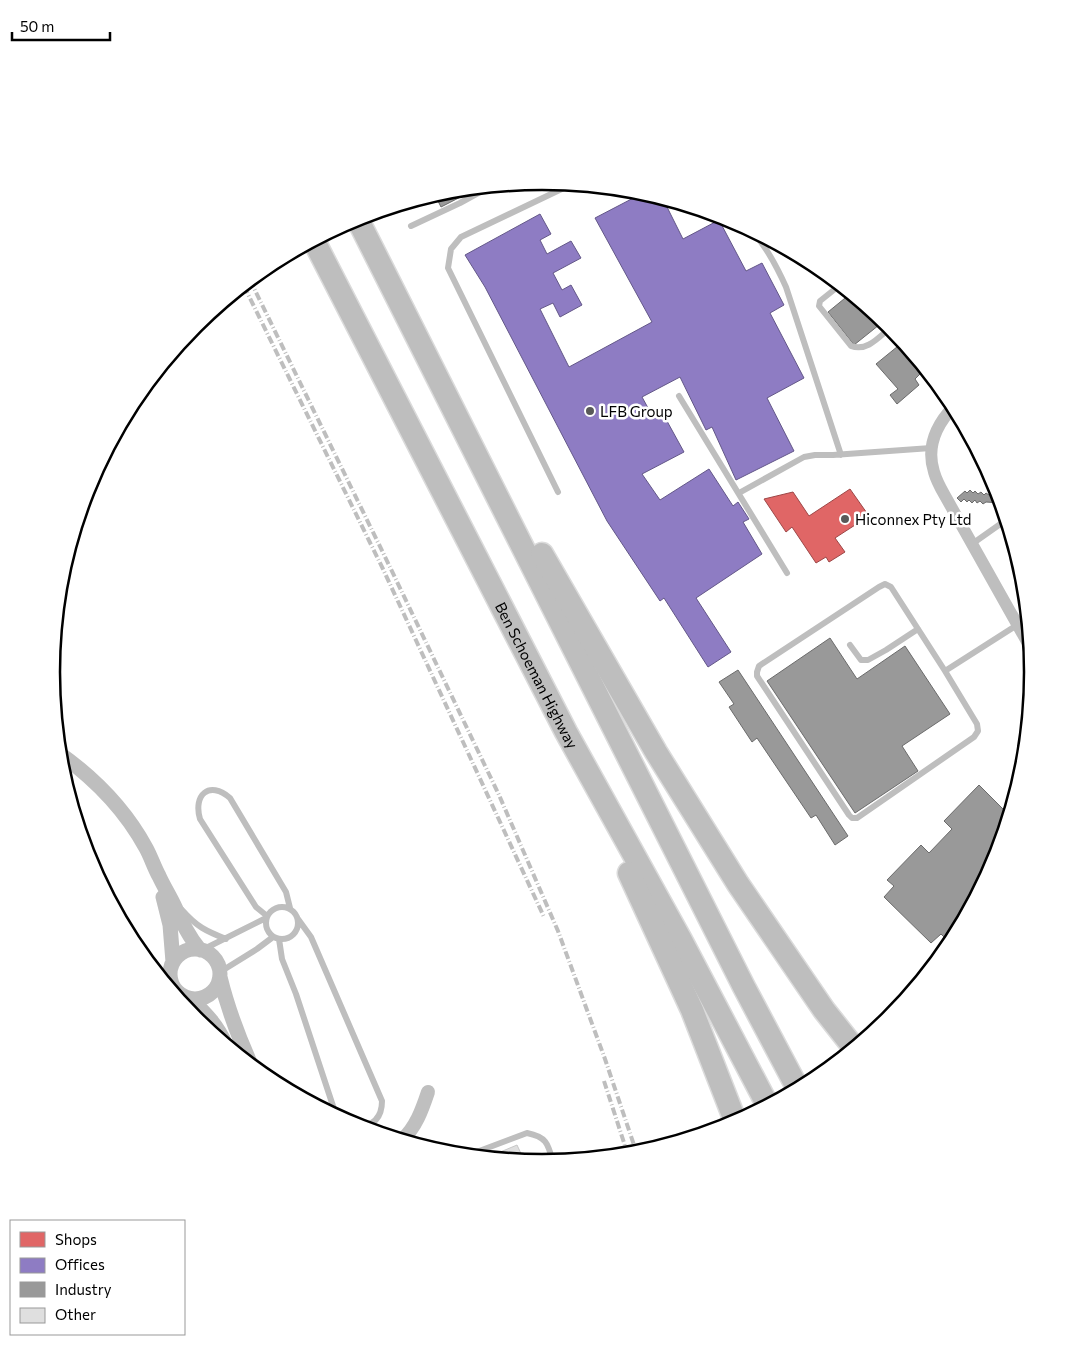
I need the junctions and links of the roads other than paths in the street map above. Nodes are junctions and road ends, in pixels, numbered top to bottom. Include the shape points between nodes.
1 (556, 191) edge
2 (473, 196) edge
3 (361, 226) edge
4 (361, 226) edge
5 (411, 226) dead end
6 (763, 245) edge
7 (317, 247) edge
8 (834, 289) edge
9 (884, 333) edge
10 (679, 396) dead end
11 (948, 414) edge
12 (932, 448) junction
13 (841, 455) junction
14 (558, 492) dead end
15 (739, 493) junction
16 (1000, 524) edge
17 (972, 544) junction
18 (787, 573) dead end
19 (1017, 625) junction
20 (918, 629) junction
21 (1022, 634) edge
22 (850, 645) dead end
23 (945, 671) junction
24 (566, 732) junction
25 (68, 760) edge
26 (158, 876) junction
27 (169, 894) junction
28 (290, 908) junction
29 (267, 917) junction
30 (298, 919) junction
31 (276, 938) junction
32 (226, 939) junction
33 (681, 940) junction
34 (201, 950) junction
35 (168, 970) edge
36 (220, 975) junction
37 (188, 998) edge
38 (196, 1008) edge
39 (219, 1030) edge
40 (850, 1043) edge
41 (245, 1052) edge
42 (795, 1083) edge
43 (765, 1100) edge
44 (754, 1106) edge
45 (333, 1107) edge
46 (733, 1115) edge
47 (371, 1123) edge
48 (481, 1150) edge
49 (551, 1154) edge

1 - 14 lane via 461,237 451,249 448,268
2 - 5 lane
3 - 40 highway via 520,516 656,752 738,884
4 - 42 highway
6 - 13 lane via 786,287
7 - 24 highway, Ben Schoeman Highway
8 - 9 lane via 820,300 819,306 852,346 866,347
10 - 15 lane
11 - 12 street via 939,425
12 - 13 lane
12 - 17 street via 934,474
13 - 15 lane via 804,458
15 - 18 lane
16 - 17 lane
17 - 19 street
19 - 21 street
19 - 23 lane
20 - 22 lane via 868,660 861,660
20 - 23 lane
20 - 23 lane via 892,587 885,584 759,666 757,676 852,818 857,818 974,737 978,731
24 - 33 highway, Ben Schoeman Highway
24 - 46 highway via 692,1010
25 - 26 street via 116,804 146,848
26 - 27 street
26 - 35 street via 170,925
27 - 32 lane via 197,926
27 - 34 street via 188,933
28 - 29 lane via 274,908
28 - 29 lane via 286,892 230,798 212,790 203,794 198,801 200,819 256,907
28 - 30 lane
29 - 31 lane via 269,933
29 - 32 lane
30 - 31 lane via 294,934 284,939
30 - 47 lane via 311,937 382,1101 382,1111
31 - 36 lane
31 - 45 lane
32 - 34 lane
33 - 43 highway, Ben Schoeman Highway
33 - 44 highway via 723,1043
34 - 35 street via 184,951
34 - 36 street via 214,959
36 - 37 street via 218,985 207,996
36 - 41 street
38 - 39 street
48 - 49 lane via 527,1133 545,1140

